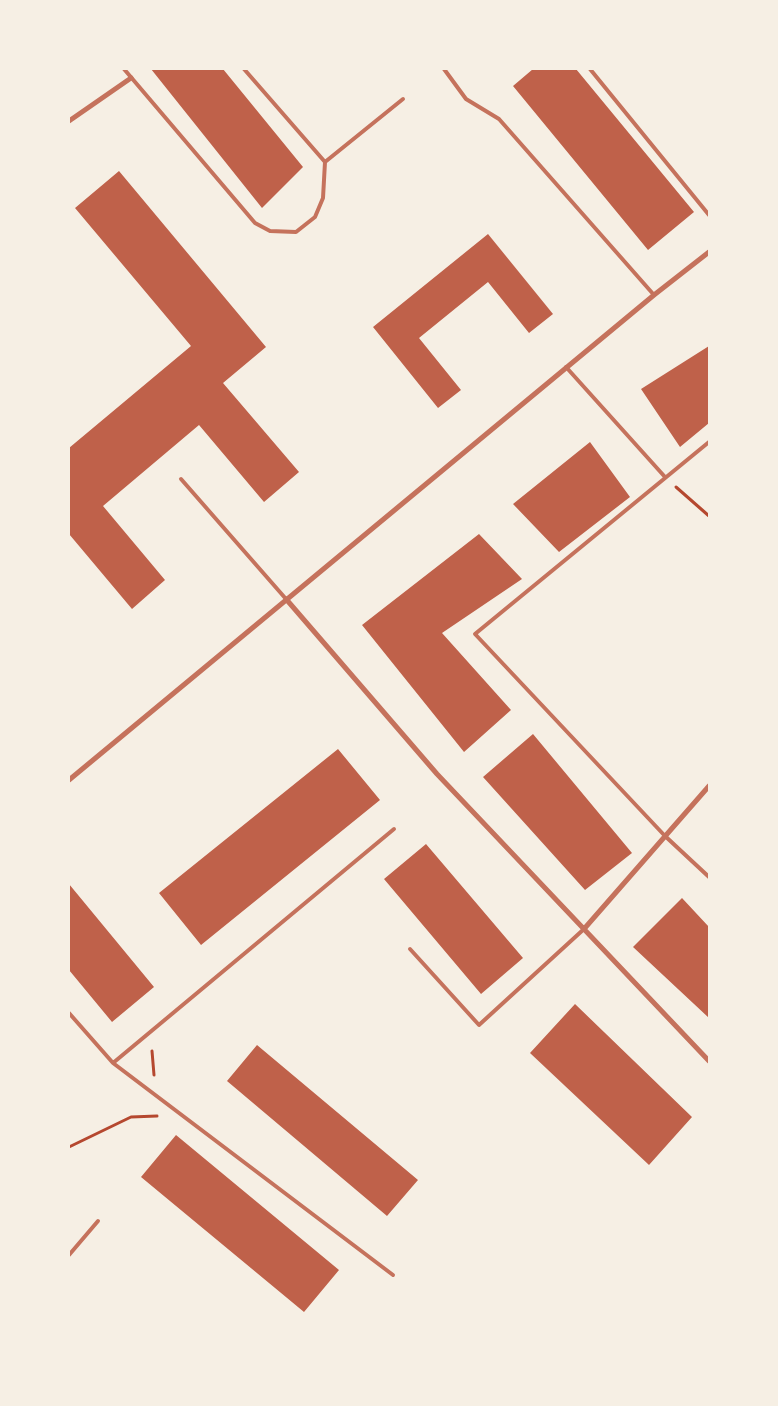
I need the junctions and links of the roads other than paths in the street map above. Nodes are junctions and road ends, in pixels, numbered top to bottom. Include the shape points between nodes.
1 (124, 69) edge
2 (244, 69) edge
3 (444, 69) edge
4 (590, 69) edge
5 (131, 78) junction
6 (403, 99) dead end
7 (69, 121) edge
8 (325, 162) junction
9 (709, 216) edge
10 (709, 252) edge
11 (654, 295) junction
12 (566, 367) junction
13 (709, 442) edge
14 (665, 477) junction
15 (181, 479) dead end
16 (286, 599) junction
17 (69, 780) edge
18 (709, 786) edge
19 (394, 828) dead end
20 (666, 836) junction
21 (709, 877) edge
22 (584, 929) junction
23 (410, 949) dead end
24 (69, 1013) edge
25 (709, 1061) edge
26 (113, 1063) junction
27 (98, 1221) dead end
28 (69, 1255) edge
29 (393, 1275) dead end

1 - 5 lane
2 - 8 lane
3 - 11 lane via 466,99 499,119
4 - 9 lane
5 - 7 street
5 - 8 lane via 255,223 270,231 296,232 315,217 323,198
6 - 8 lane
10 - 11 street
11 - 12 street
12 - 14 lane
12 - 16 street
13 - 14 lane
14 - 20 lane via 475,634
15 - 16 lane
16 - 17 street
16 - 22 street via 437,774
18 - 20 street
19 - 26 lane
20 - 21 lane
20 - 22 street
22 - 23 lane via 479,1025
22 - 25 street
24 - 26 lane
26 - 29 lane
27 - 28 lane

